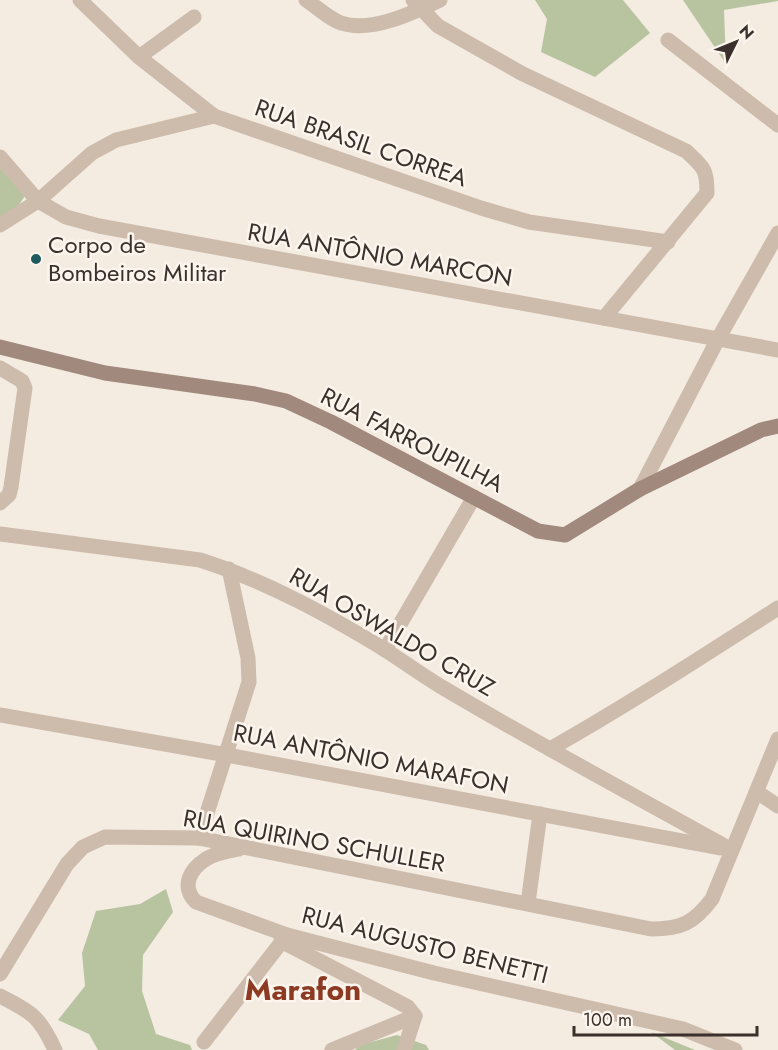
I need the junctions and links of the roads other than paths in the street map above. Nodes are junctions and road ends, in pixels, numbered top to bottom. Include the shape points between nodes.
1 (80, 0) edge
2 (306, 0) edge
3 (440, 0) edge
4 (416, 5) edge
5 (194, 17) dead end
6 (668, 40) dead end
7 (139, 57) junction
8 (214, 116) junction
9 (778, 125) edge
10 (0, 157) edge
11 (38, 201) junction
12 (0, 225) edge
13 (778, 233) edge
14 (668, 242) junction
15 (604, 318) junction
16 (718, 339) junction
17 (0, 347) edge
18 (778, 350) edge
19 (0, 368) edge
20 (778, 426) edge
21 (640, 489) junction
22 (474, 497) junction
23 (0, 503) edge
24 (0, 534) edge
25 (229, 569) junction
26 (778, 608) edge
27 (385, 650) junction
28 (0, 715) edge
29 (778, 739) edge
30 (550, 749) junction
31 (227, 755) junction
32 (756, 792) junction
33 (778, 806) edge
34 (540, 814) junction
35 (200, 838) junction
36 (245, 848) junction
37 (732, 850) junction
38 (528, 903) junction
39 (284, 938) junction
40 (0, 974) edge
41 (0, 996) edge
42 (416, 1016) junction
43 (204, 1042) dead end
44 (55, 1050) edge
45 (332, 1050) edge
46 (404, 1050) edge
47 (735, 1050) edge

1 - 7 street, RUA BRASIL CORREA
2 - 4 street via 338,23 357,27 374,25
3 - 4 street
4 - 14 street via 438,26 523,74 686,151 704,168 707,193
5 - 7 street
6 - 9 street
7 - 8 street, RUA BRASIL CORREA
8 - 11 street via 116,140 92,153
8 - 14 street, RUA BRASIL CORREA via 530,222
10 - 11 street, RUA ANTÔNIO MARCON
11 - 12 street
11 - 15 street, RUA ANTÔNIO MARCON via 66,217 99,226
13 - 16 street
14 - 15 street
15 - 16 street, RUA ANTÔNIO MARCON
16 - 18 street, RUA ANTÔNIO MARCON
16 - 21 street
17 - 22 street, RUA FARROUPILHA via 105,373 286,401
19 - 23 street via 22,381 25,388 11,487
20 - 21 street, RUA FARROUPILHA via 761,430
21 - 22 street, RUA FARROUPILHA via 565,535 538,531
22 - 27 street
24 - 25 street, RUA OSWALDO CRUZ via 200,560
25 - 27 street, RUA OSWALDO CRUZ via 289,596
25 - 31 street via 248,658 249,682
26 - 30 street
27 - 30 street, RUA OSWALDO CRUZ
28 - 31 street, RUA ANTÔNIO MARAFON
29 - 32 street
30 - 37 street, RUA OSWALDO CRUZ
31 - 34 street, RUA ANTÔNIO MARAFON
31 - 35 street
32 - 33 street
32 - 37 street
34 - 37 street, RUA ANTÔNIO MARAFON
34 - 38 street
35 - 36 street, RUA QUIRINO SCHULLER
35 - 40 street, RUA QUIRINO SCHULLER via 105,837 83,847 67,864
36 - 38 street, RUA QUIRINO SCHULLER
36 - 39 street, RUA AUGUSTO BENETTI via 206,859 187,884 189,894 196,902
37 - 38 street, RUA QUIRINO SCHULLER via 712,899 701,914 672,929
39 - 42 street via 408,1007
39 - 43 street
39 - 47 street, RUA AUGUSTO BENETTI via 683,1029
41 - 44 street via 34,1016
42 - 45 street
42 - 46 street

